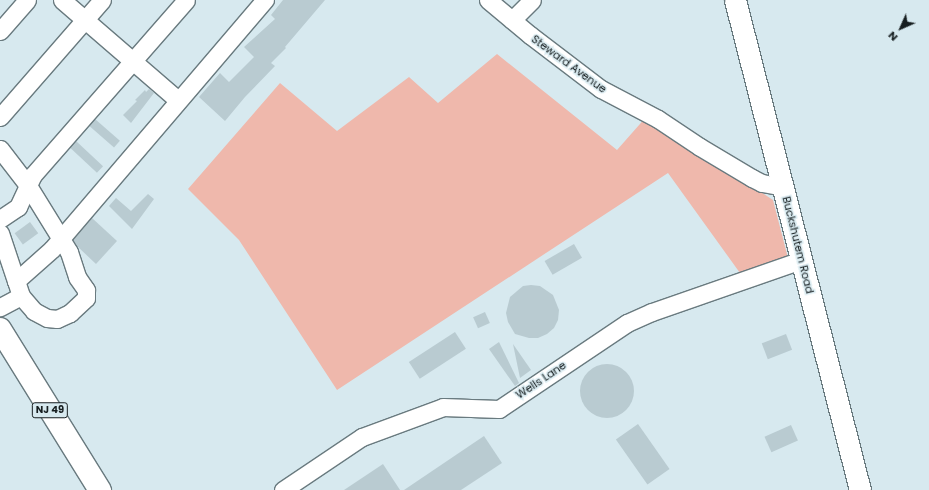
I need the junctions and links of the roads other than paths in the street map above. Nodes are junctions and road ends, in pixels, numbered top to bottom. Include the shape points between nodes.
1 (27, 0) edge
2 (62, 0) edge
3 (102, 0) edge
4 (186, 0) edge
5 (264, 0) edge
6 (488, 0) edge
7 (532, 0) edge
8 (735, 0) edge
9 (85, 19) junction
10 (512, 20) junction
11 (0, 32) edge
12 (132, 60) junction
13 (178, 100) junction
14 (0, 117) edge
15 (0, 149) edge
16 (27, 184) junction
17 (784, 187) junction
18 (0, 219) edge
19 (0, 233) edge
20 (60, 238) junction
21 (801, 260) junction
22 (18, 288) junction
23 (0, 307) edge
24 (0, 330) edge
25 (100, 490) edge
26 (283, 490) edge
27 (860, 490) edge

1 - 11 street
2 - 9 street
3 - 9 street
4 - 12 street
5 - 13 street
6 - 10 street, Steward Avenue
7 - 10 street
8 - 17 main road, Buckshutem Road
9 - 12 street
9 - 14 street
10 - 17 street, Steward Avenue via 601,89 658,119 752,178 762,183
12 - 13 street
12 - 16 street
13 - 20 street
15 - 16 street
16 - 18 street via 18,207
16 - 20 street
17 - 21 main road, Buckshutem Road
19 - 22 street
20 - 22 street
20 - 22 street via 70,252 77,277 86,290 86,298 70,313 57,319 47,318 34,311
21 - 26 street, Wells Lane via 627,323 499,409 443,407 362,437
21 - 27 main road, Buckshutem Road
22 - 23 street
24 - 25 highway, NJ 49

